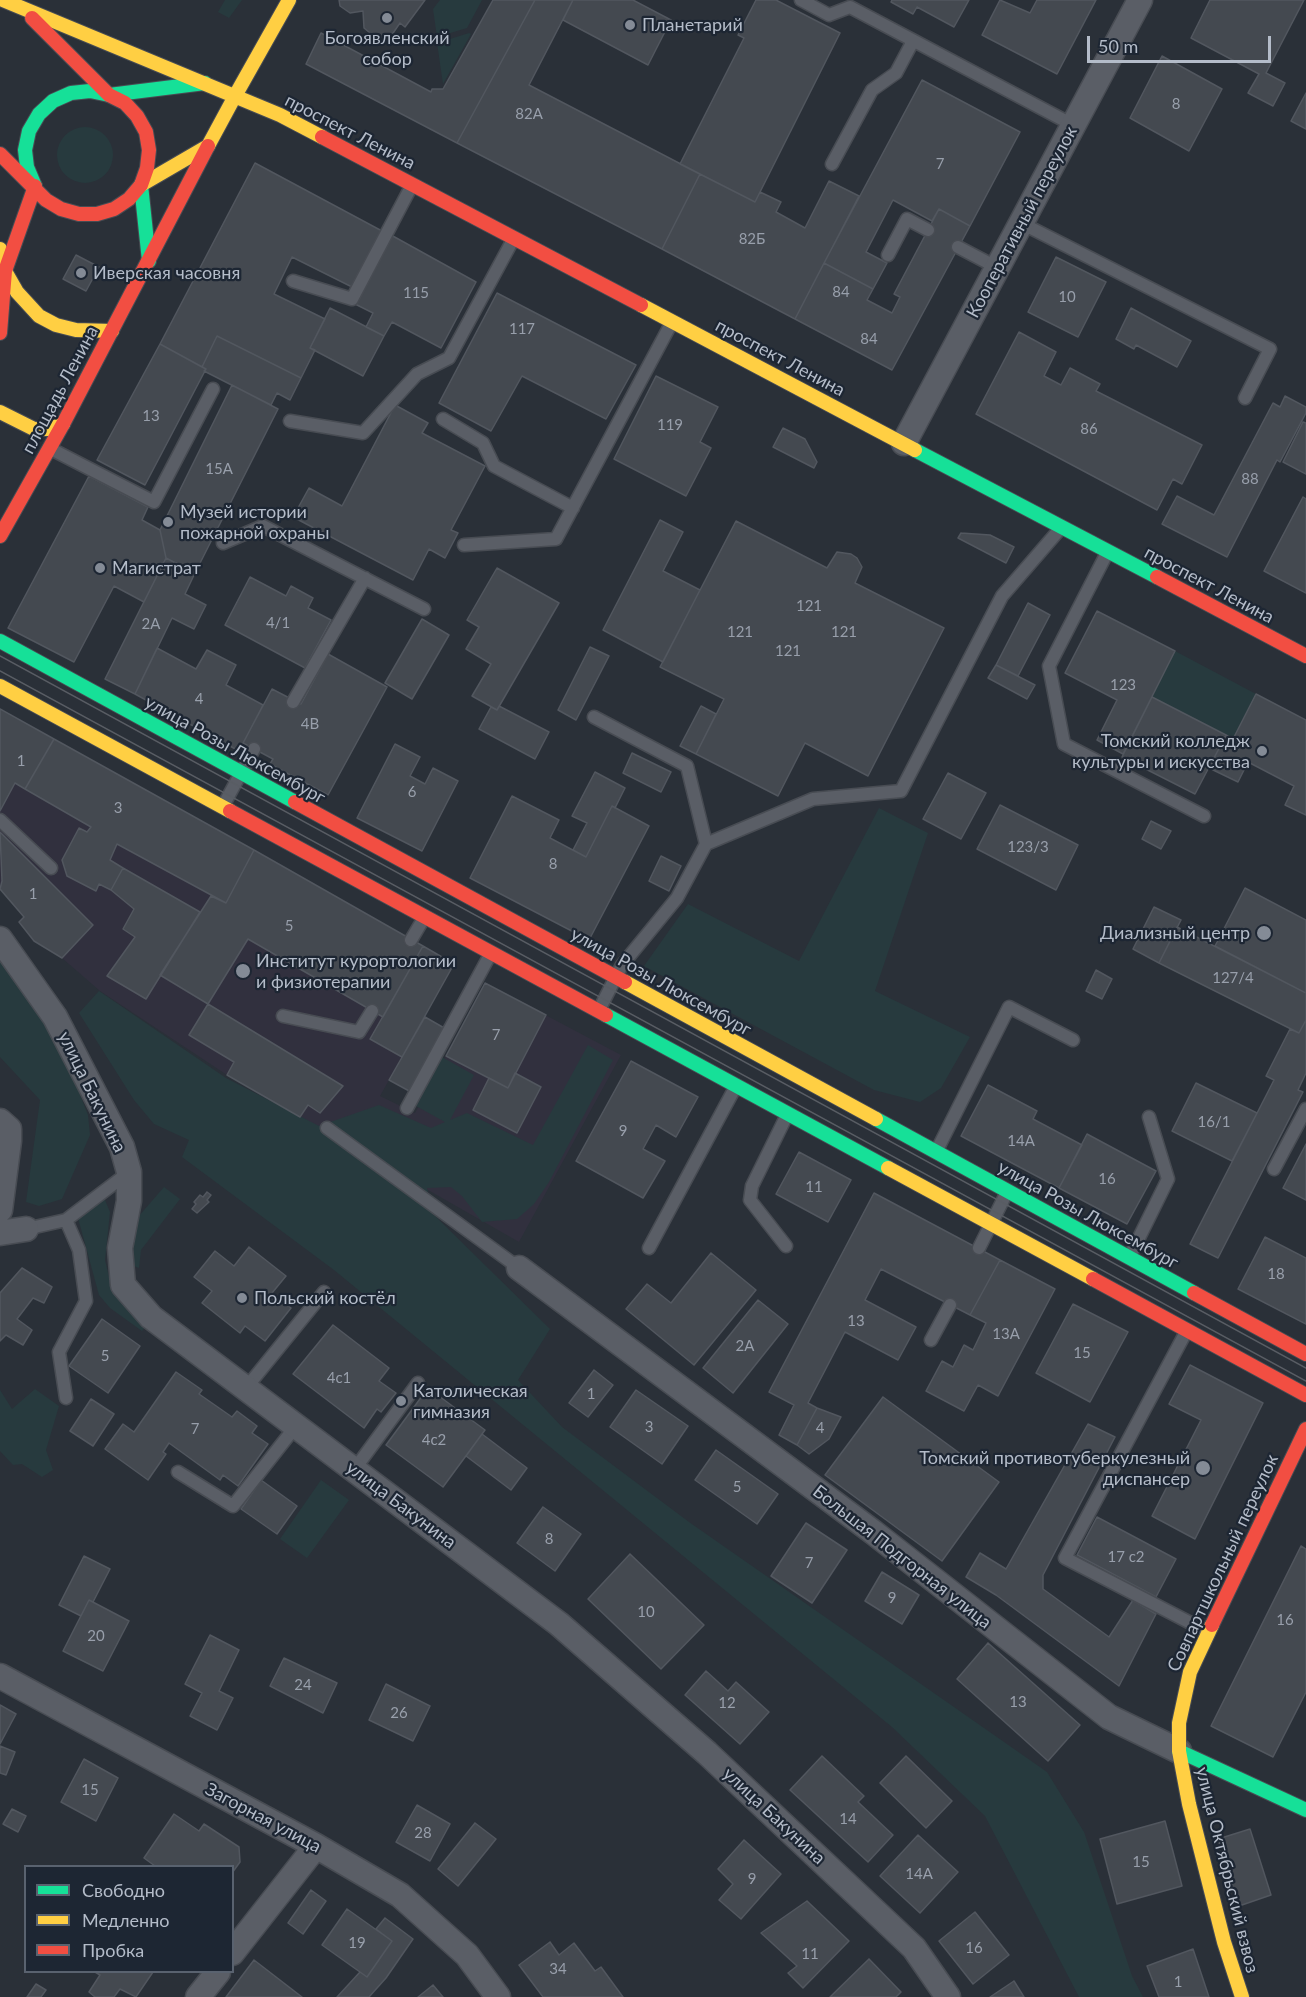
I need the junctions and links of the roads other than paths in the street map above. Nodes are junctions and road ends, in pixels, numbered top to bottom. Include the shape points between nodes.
1 (3, 0) edge
2 (289, 0) edge
3 (801, 0) edge
4 (1140, 0) edge
5 (852, 4) edge
6 (20, 6) junction
7 (3, 15) dead end
8 (913, 41) junction
9 (205, 83) junction
10 (109, 94) junction
11 (235, 96) junction
12 (1073, 125) junction
13 (208, 146) junction
14 (0, 154) edge
15 (832, 164) dead end
16 (412, 184) junction
17 (141, 185) junction
18 (35, 186) junction
19 (1021, 223) junction
20 (928, 230) dead end
21 (515, 237) junction
22 (958, 247) dead end
23 (0, 249) edge
24 (888, 255) dead end
25 (149, 261) junction
26 (998, 268) junction
27 (6, 271) junction
28 (293, 280) dead end
29 (672, 322) junction
30 (112, 331) junction
31 (0, 333) edge
32 (213, 388) dead end
33 (1245, 398) dead end
34 (0, 412) edge
35 (443, 419) dead end
36 (290, 421) dead end
37 (63, 424) junction
38 (904, 443) junction
39 (50, 449) junction
40 (573, 508) junction
41 (1061, 528) junction
42 (0, 536) edge
43 (223, 543) dead end
44 (464, 545) dead end
45 (1107, 552) junction
46 (365, 578) junction
47 (424, 609) dead end
48 (0, 641) edge
49 (1306, 656) edge
50 (0, 686) edge
51 (293, 702) dead end
52 (594, 717) dead end
53 (254, 749) dead end
54 (241, 774) junction
55 (223, 807) junction
56 (1204, 816) dead end
57 (0, 820) edge
58 (706, 844) junction
59 (51, 868) dead end
60 (424, 917) junction
61 (0, 939) edge
62 (411, 940) dead end
63 (491, 953) junction
64 (616, 978) junction
65 (372, 1011) dead end
66 (598, 1011) junction
67 (283, 1016) dead end
68 (1073, 1040) dead end
69 (736, 1086) junction
70 (407, 1108) dead end
71 (1306, 1109) edge
72 (788, 1114) junction
73 (1149, 1117) dead end
74 (0, 1121) edge
75 (327, 1128) dead end
76 (936, 1152) junction
77 (1274, 1169) dead end
78 (129, 1172) junction
79 (1008, 1191) junction
80 (0, 1210) edge
81 (66, 1220) junction
82 (991, 1224) junction
83 (26, 1229) joint
84 (0, 1233) edge
85 (786, 1246) dead end
86 (649, 1248) dead end
87 (979, 1248) dead end
88 (1129, 1257) junction
89 (519, 1268) joint
90 (324, 1292) dead end
91 (950, 1305) dead end
92 (1186, 1331) junction
93 (931, 1340) dead end
94 (1306, 1354) edge
95 (418, 1383) dead end
96 (246, 1388) junction
97 (1306, 1395) edge
98 (66, 1398) dead end
99 (296, 1426) junction
100 (1306, 1428) edge
101 (354, 1470) junction
102 (178, 1472) dead end
103 (1209, 1632) junction
104 (0, 1676) edge
105 (1179, 1751) junction
106 (1306, 1810) edge
107 (316, 1846) junction
108 (234, 1950) edge
109 (216, 1973) edge
110 (198, 1997) edge
111 (498, 1997) edge
112 (948, 1997) edge
113 (1242, 1997) edge

1 - 6 main road
2 - 11 main road, площадь Ленина
3 - 5 lane via 829,15
4 - 12 street, Кооперативный переулок
5 - 8 lane
6 - 7 main road
6 - 9 main road
6 - 10 main road
8 - 12 lane
8 - 15 lane via 896,73 872,90
9 - 10 main road
9 - 11 main road
10 - 17 main road via 125,103 146,132 149,150
10 - 18 main road via 71,93 53,101 39,114 29,131 25,150
11 - 13 main road, площадь Ленина
11 - 16 main road, проспект Ленина
12 - 19 street, Кооперативный переулок
13 - 17 main road
13 - 25 main road, площадь Ленина
14 - 18 main road
16 - 21 main road, проспект Ленина
16 - 28 lane via 352,298
17 - 18 main road via 114,209 97,214 61,209 46,200
17 - 25 main road
18 - 27 main road
19 - 26 street, Кооперативный переулок
19 - 33 lane via 1270,349
20 - 24 lane via 907,219
21 - 29 main road, проспект Ленина
21 - 36 lane via 449,357 417,374 363,433
22 - 26 lane
23 - 27 main road
25 - 30 main road, площадь Ленина
26 - 38 street, Кооперативный переулок
27 - 30 main road via 17,292 39,316 75,330
27 - 31 main road
29 - 38 main road, проспект Ленина
29 - 40 lane
30 - 37 main road, площадь Ленина
32 - 39 lane via 154,502
34 - 37 main road via 34,429
35 - 40 lane via 483,443 494,466
37 - 39 main road, площадь Ленина
38 - 41 main road, проспект Ленина
39 - 42 main road, площадь Ленина
40 - 44 lane via 556,539
41 - 45 main road, проспект Ленина
41 - 58 lane via 1002,596 901,791 813,799
43 - 46 lane via 263,526
45 - 49 main road, проспект Ленина
45 - 56 lane via 1049,666 1064,744
46 - 47 lane
46 - 51 lane
48 - 54 main road, улица Розы Люксембург
50 - 55 main road
52 - 58 lane via 687,766
53 - 54 lane
54 - 55 lane
54 - 64 main road, улица Розы Люксембург
55 - 60 main road
57 - 59 lane
58 - 64 lane via 677,898 622,965
60 - 62 lane
60 - 63 main road
61 - 78 street, улица Бакунина via 55,1017 122,1148
63 - 66 main road
63 - 70 lane
64 - 66 lane
64 - 76 main road, улица Розы Люксембург
65 - 67 lane via 358,1032
66 - 69 main road
68 - 76 lane via 1009,1007
69 - 72 main road
69 - 86 lane
71 - 77 lane
72 - 82 main road
72 - 85 lane via 752,1186 750,1200
73 - 88 lane via 1168,1179
74 - 80 street via 9,1129
75 - 89 lane
76 - 79 main road, улица Розы Люксембург
78 - 81 lane
78 - 96 street, улица Бакунина via 129,1201 120,1248 123,1285 151,1317
79 - 82 lane
79 - 88 main road, улица Розы Люксембург
81 - 83 lane
81 - 98 lane via 79,1250 86,1301 59,1352
82 - 87 lane
82 - 92 main road
83 - 84 street
88 - 94 main road, улица Розы Люксембург
89 - 105 street, Большая Подгорная улица via 873,1532 1109,1718
90 - 96 lane
91 - 93 lane
92 - 97 main road
92 - 103 lane via 1065,1558
95 - 101 lane
96 - 99 street, улица Бакунина
99 - 101 street, улица Бакунина
99 - 102 lane via 233,1506
100 - 103 main road, Совпартшкольный переулок
101 - 112 street, улица Бакунина via 559,1624 699,1746 914,1948
103 - 105 main road, Совпартшкольный переулок via 1190,1672 1182,1702
104 - 107 street, Загорная улица
105 - 106 main road, Большая Подгорная улица
105 - 113 main road, улица Октябрьский взвоз via 1221,1930
107 - 108 street
107 - 111 street, Загорная улица via 400,1895 467,1955
109 - 110 street

